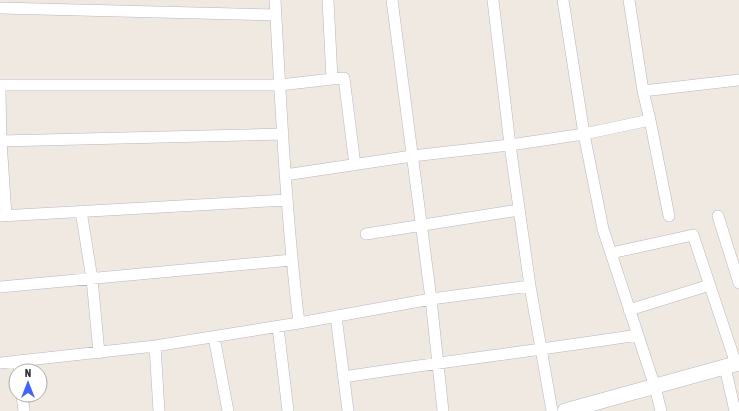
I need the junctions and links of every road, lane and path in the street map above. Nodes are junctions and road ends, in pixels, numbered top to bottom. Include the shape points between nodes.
1 (275, 0) edge
2 (328, 0) edge
3 (392, 0) edge
4 (493, 0) edge
5 (563, 0) edge
6 (629, 0) edge
7 (0, 8) edge
8 (276, 15) junction
9 (332, 79) junction
10 (739, 80) edge
11 (0, 85) edge
12 (280, 85) junction
13 (0, 91) edge
14 (643, 92) junction
15 (650, 120) junction
16 (283, 134) junction
17 (584, 134) junction
18 (1, 141) edge
19 (510, 145) junction
20 (412, 156) junction
21 (355, 165) junction
22 (285, 175) junction
23 (287, 200) junction
24 (519, 210) junction
25 (81, 211) junction
26 (3, 216) edge
27 (669, 216) dead end
28 (718, 216) dead end
29 (422, 224) junction
30 (366, 234) dead end
31 (611, 253) junction
32 (292, 260) junction
33 (92, 279) junction
34 (739, 283) edge
35 (710, 285) junction
36 (530, 286) junction
37 (0, 287) edge
38 (431, 299) junction
39 (629, 310) junction
40 (336, 316) junction
41 (299, 323) junction
42 (278, 327) junction
43 (638, 335) junction
44 (214, 337) junction
45 (155, 346) junction
46 (541, 350) junction
47 (99, 353) junction
48 (438, 362) junction
49 (37, 363) edge
50 (734, 364) edge
51 (344, 377) junction
52 (655, 387) junction
53 (593, 407) edge
54 (159, 411) edge
55 (228, 411) edge
56 (288, 411) edge
57 (348, 411) edge
58 (443, 411) edge
59 (552, 411) edge
60 (566, 411) edge
61 (661, 411) edge
62 (735, 411) edge

1 - 8 street
2 - 9 street
3 - 20 street
4 - 19 street
5 - 17 street
6 - 14 street
7 - 8 street
8 - 12 street
9 - 12 street
9 - 21 street via 344,78
10 - 14 street
11 - 12 street
12 - 16 street
13 - 18 street
14 - 15 street
15 - 17 street
15 - 27 street
16 - 18 street
16 - 22 street
17 - 19 street
17 - 31 street via 603,229
18 - 26 street
19 - 20 street
19 - 24 street
20 - 21 street
20 - 29 street
21 - 22 street
22 - 23 street
23 - 25 street
23 - 32 street
24 - 29 street
24 - 36 street
25 - 26 street
25 - 33 street
28 - 34 street
29 - 30 street
29 - 38 street
31 - 35 street via 693,234
31 - 39 street
32 - 33 street
32 - 41 street
33 - 37 street
33 - 47 street
35 - 39 street
35 - 50 street
36 - 38 street
36 - 46 street
38 - 40 street
38 - 48 street
39 - 43 street
40 - 41 street
40 - 51 street
41 - 42 street
42 - 44 street
42 - 56 street
43 - 46 street
43 - 52 street
44 - 45 street
44 - 55 street
45 - 47 street
45 - 54 street
46 - 48 street
46 - 59 street
47 - 49 street
48 - 51 street
48 - 58 street
50 - 52 street
50 - 62 street
51 - 57 street
52 - 53 street
52 - 61 street
53 - 60 street

